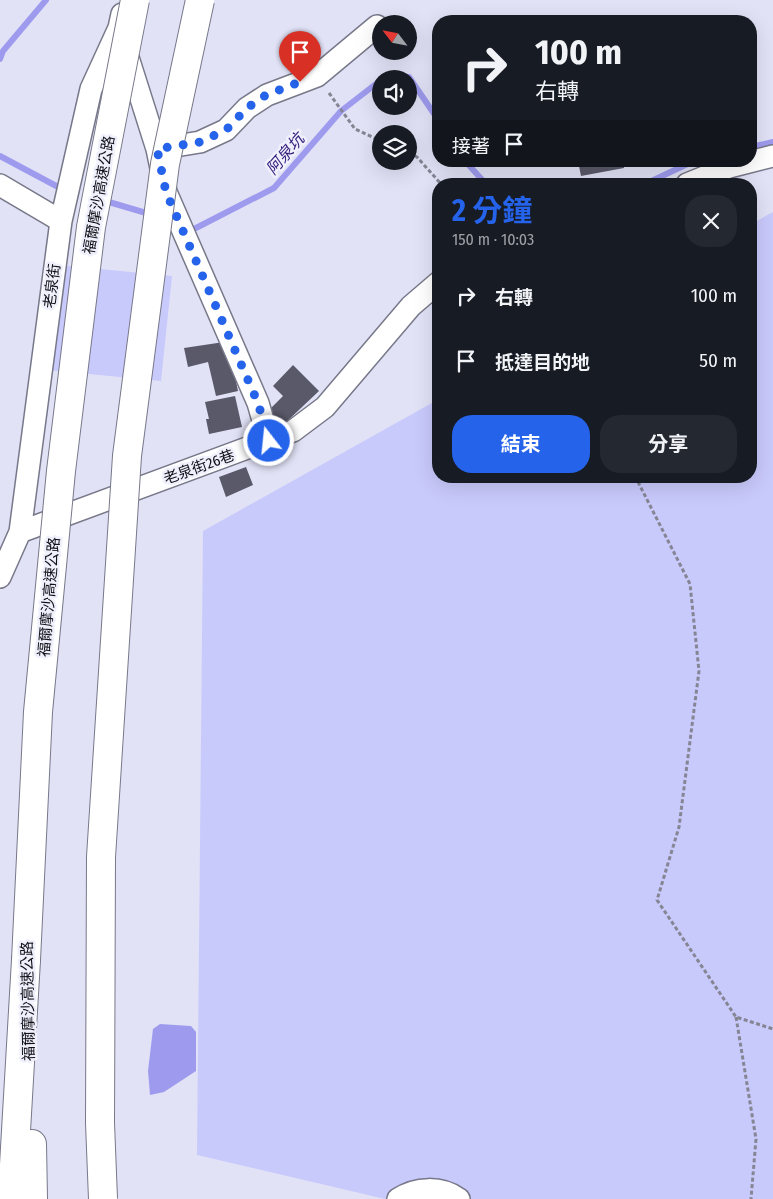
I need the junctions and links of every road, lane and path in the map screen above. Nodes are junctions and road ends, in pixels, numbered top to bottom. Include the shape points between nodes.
1 (125, 0) edge
2 (134, 0) edge
3 (200, 0) edge
4 (119, 28) junction
5 (372, 30) edge
6 (334, 99) dead end
7 (372, 137) edge
8 (157, 149) junction
9 (773, 156) edge
10 (417, 157) edge
11 (757, 160) edge
12 (729, 167) edge
13 (436, 178) edge
14 (702, 178) edge
15 (0, 185) edge
16 (61, 221) junction
17 (432, 288) edge
18 (269, 441) junction
19 (639, 483) edge
20 (20, 532) junction
21 (0, 577) edge
22 (26, 960) junction
23 (736, 1017) junction
24 (773, 1029) edge
25 (12, 1199) edge
26 (33, 1199) edge
27 (103, 1199) edge
28 (398, 1199) edge
29 (459, 1199) edge
30 (751, 1199) edge

1 - 4 street, 老泉街
2 - 22 highway, 福爾摩沙高速公路, bridge via 92,227 61,471 38,712
3 - 27 highway, bridge via 165,164 127,456 101,857 100,1123
4 - 8 street
4 - 16 street, 老泉街 via 92,89
5 - 8 street via 318,76 266,95 247,108 226,130 200,142
6 - 7 path via 355,129
8 - 18 street via 166,192 258,403
9 - 11 street
10 - 13 path
12 - 14 street
15 - 16 street
16 - 20 street, 老泉街
17 - 18 street, 老泉街26巷 via 411,306 325,407 293,431
18 - 20 street, 老泉街26巷
19 - 23 path via 690,584 700,671 679,827 657,900
20 - 21 street, 老泉街
22 - 25 highway
22 - 26 highway, 福爾摩沙高速公路
23 - 24 path
23 - 30 path via 756,1139
28 - 29 street via 428,1188

